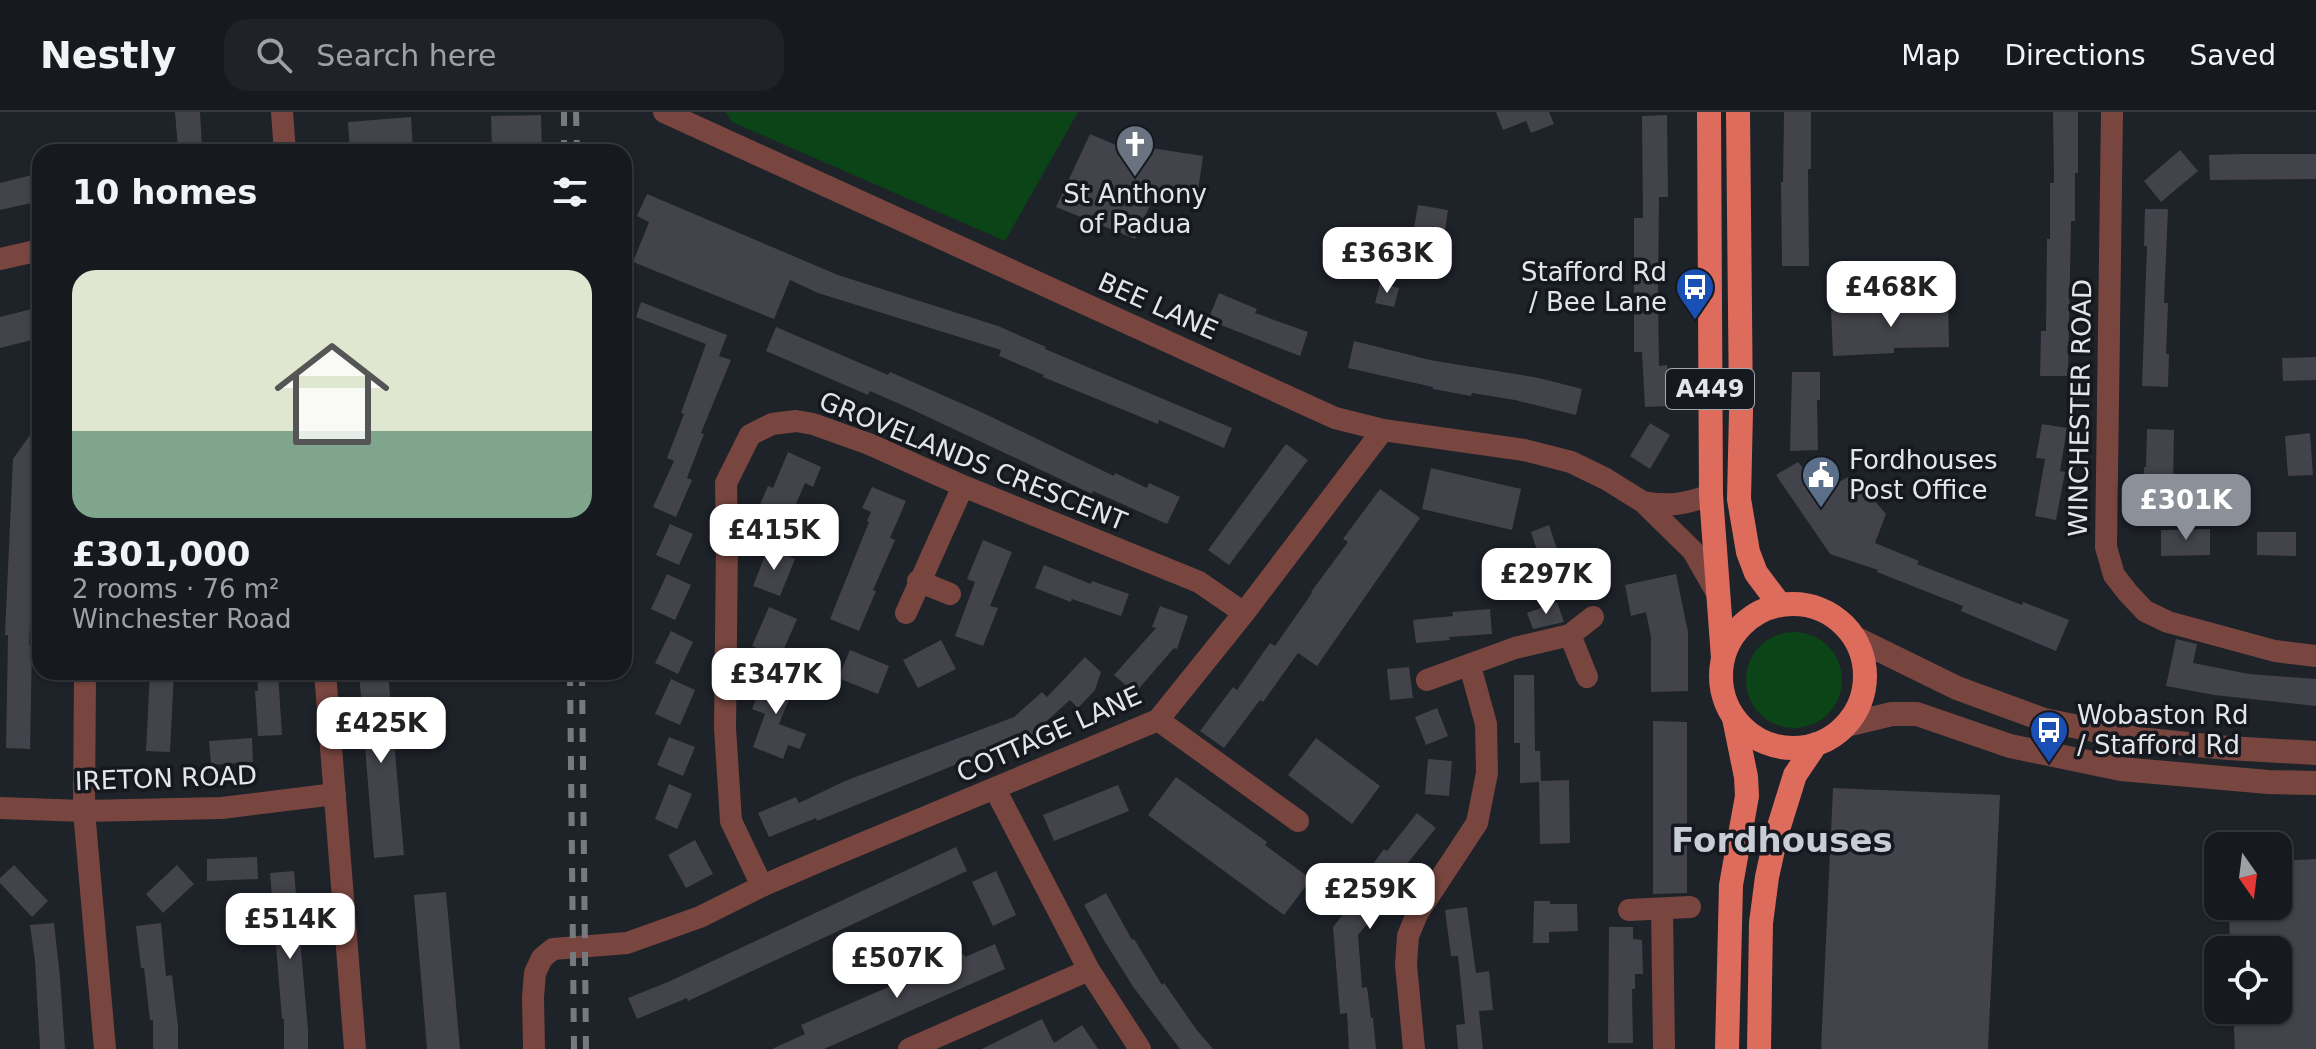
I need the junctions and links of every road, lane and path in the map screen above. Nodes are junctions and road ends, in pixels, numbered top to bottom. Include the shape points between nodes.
1 (664, 112) edge
2 (1709, 112) edge
3 (1738, 112) edge
4 (2112, 112) edge
5 (281, 114) edge
6 (284, 144) edge
7 (32, 252) edge
8 (0, 259) edge
9 (1383, 430) junction
10 (963, 486) junction
11 (1711, 495) junction
12 (1643, 502) junction
13 (918, 581) junction
14 (1717, 593) junction
15 (950, 594) dead end
16 (1780, 605) junction
17 (906, 613) dead end
18 (1244, 613) junction
19 (1593, 617) dead end
20 (1570, 635) junction
21 (1855, 638) junction
22 (2316, 656) edge
23 (1723, 658) junction
24 (1470, 666) junction
25 (1587, 677) dead end
26 (85, 680) edge
27 (326, 680) edge
28 (1427, 680) dead end
29 (1734, 718) junction
30 (1158, 720) junction
31 (1846, 725) junction
32 (1816, 744) junction
33 (2316, 753) edge
34 (2316, 783) edge
35 (995, 789) junction
36 (335, 794) junction
37 (0, 808) edge
38 (84, 811) junction
39 (1298, 821) dead end
40 (762, 886) junction
41 (1690, 907) dead end
42 (1662, 909) junction
43 (1629, 910) dead end
44 (1089, 970) junction
45 (105, 1049) edge
46 (355, 1049) edge
47 (534, 1049) edge
48 (909, 1049) edge
49 (1140, 1049) edge
50 (1414, 1049) edge
51 (1664, 1049) edge
52 (1727, 1049) edge
53 (1759, 1049) edge

1 - 9 street, BEE LANE via 1335,418
2 - 11 highway, A449
3 - 16 highway, A449 via 1739,499 1756,573
4 - 22 street, WINCHESTER ROAD via 2106,547 2114,575 2145,611 2168,622 2275,651
5 - 6 street
7 - 8 street
9 - 12 street, BEE LANE via 1540,453 1571,462
9 - 18 street, COTTAGE LANE
10 - 13 street
10 - 18 street, GROVELANDS CRESCENT via 1199,582
10 - 40 street, GROVELANDS CRESCENT via 869,444 796,421 772,424 750,435 737,458 726,483 725,728 731,821
11 - 12 street, BEE LANE via 1677,505
11 - 14 highway, A449
12 - 14 street, BEE LANE via 1693,551
13 - 15 street
13 - 17 street
14 - 23 highway, A449
16 - 21 highway via 1814,607 1830,614
16 - 23 highway via 1744,623
18 - 30 street, COTTAGE LANE
19 - 20 street
20 - 24 street
20 - 25 street
21 - 31 highway via 1865,677 1856,714
21 - 33 street via 1957,688 2044,720 2138,739
23 - 29 highway, A449 via 1724,699
24 - 28 street
24 - 50 street via 1486,724 1487,773 1477,823 1408,936
26 - 38 street
27 - 36 street
29 - 32 highway via 1771,744
29 - 52 highway, A449 via 1747,796 1731,885
30 - 35 street, COTTAGE LANE
30 - 39 street
31 - 32 highway
31 - 34 street via 1917,714 2010,746 2121,769
32 - 53 highway via 1795,775 1767,877
35 - 40 street, COTTAGE LANE
35 - 44 street
36 - 38 street, IRETON ROAD via 222,808
36 - 46 street
37 - 38 street, IRETON ROAD
38 - 45 street
40 - 47 street, COTTAGE LANE via 700,917 627,943 553,949 535,973
41 - 42 street
42 - 43 street
42 - 51 street
44 - 48 street
44 - 49 street

